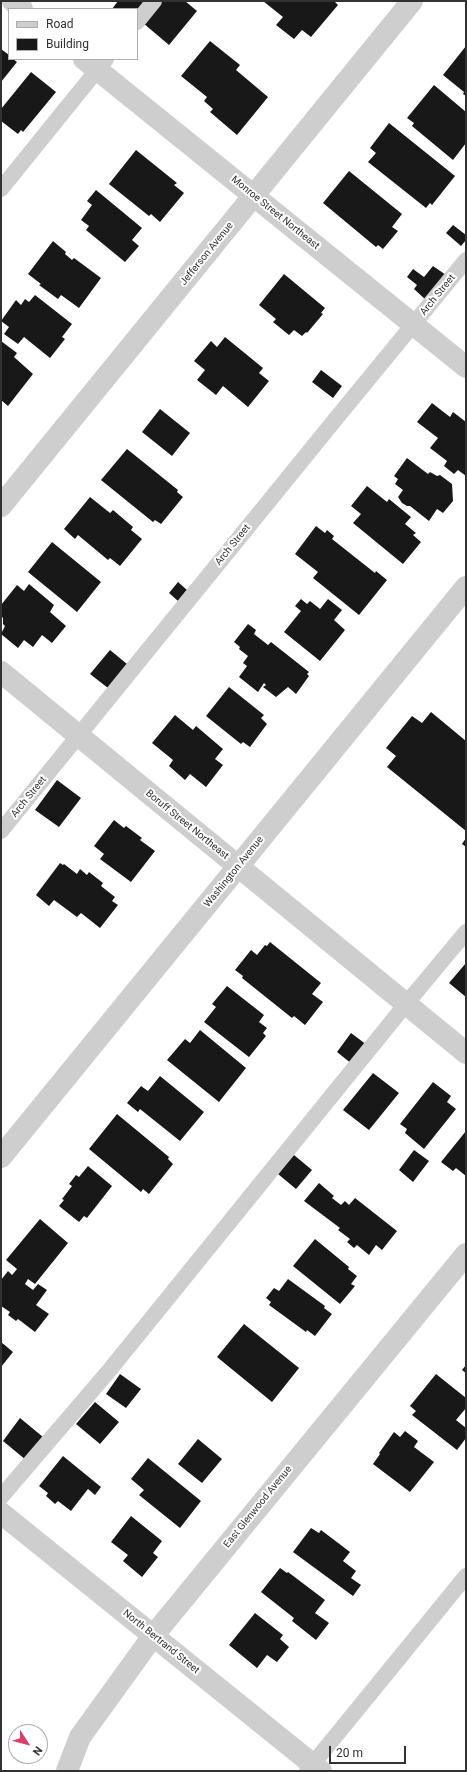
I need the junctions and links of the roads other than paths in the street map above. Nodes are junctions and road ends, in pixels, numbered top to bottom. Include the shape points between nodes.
1 (13, 1) edge
2 (154, 1) edge
3 (412, 1) edge
4 (21, 8) edge
5 (138, 21) edge
6 (96, 63) edge
7 (1, 189) edge
8 (254, 197) junction
9 (466, 260) edge
10 (414, 324) junction
11 (466, 367) edge
12 (1, 506) edge
13 (466, 587) edge
14 (1, 672) edge
15 (79, 737) junction
16 (1, 831) edge
17 (238, 867) junction
18 (466, 932) edge
19 (406, 1004) junction
20 (466, 1053) edge
21 (1, 1157) edge
22 (466, 1254) edge
23 (1, 1498) edge
24 (1, 1513) edge
25 (466, 1576) edge
26 (153, 1636) junction
27 (314, 1769) edge
28 (67, 1771) edge

1 - 4 street
2 - 5 lane
3 - 8 street, Jefferson Avenue
6 - 7 lane
6 - 8 street, Monroe Street Northeast
8 - 10 street, Monroe Street Northeast
8 - 12 street, Jefferson Avenue
9 - 10 lane, Arch Street
10 - 11 street, Monroe Street Northeast
10 - 15 lane, Arch Street
13 - 17 street, Washington Avenue
14 - 15 street, Boruff Street Northeast
15 - 16 lane, Arch Street
15 - 17 street, Boruff Street Northeast
17 - 19 street, Boruff Street Northeast
17 - 21 street, Washington Avenue
18 - 19 lane
19 - 20 street, Boruff Street Northeast
19 - 23 lane via 108,1372
22 - 26 street, East Glenwood Avenue
24 - 26 street, North Bertrand Street
25 - 27 lane
26 - 27 street, North Bertrand Street
26 - 28 street, East Glenwood Avenue via 80,1737

